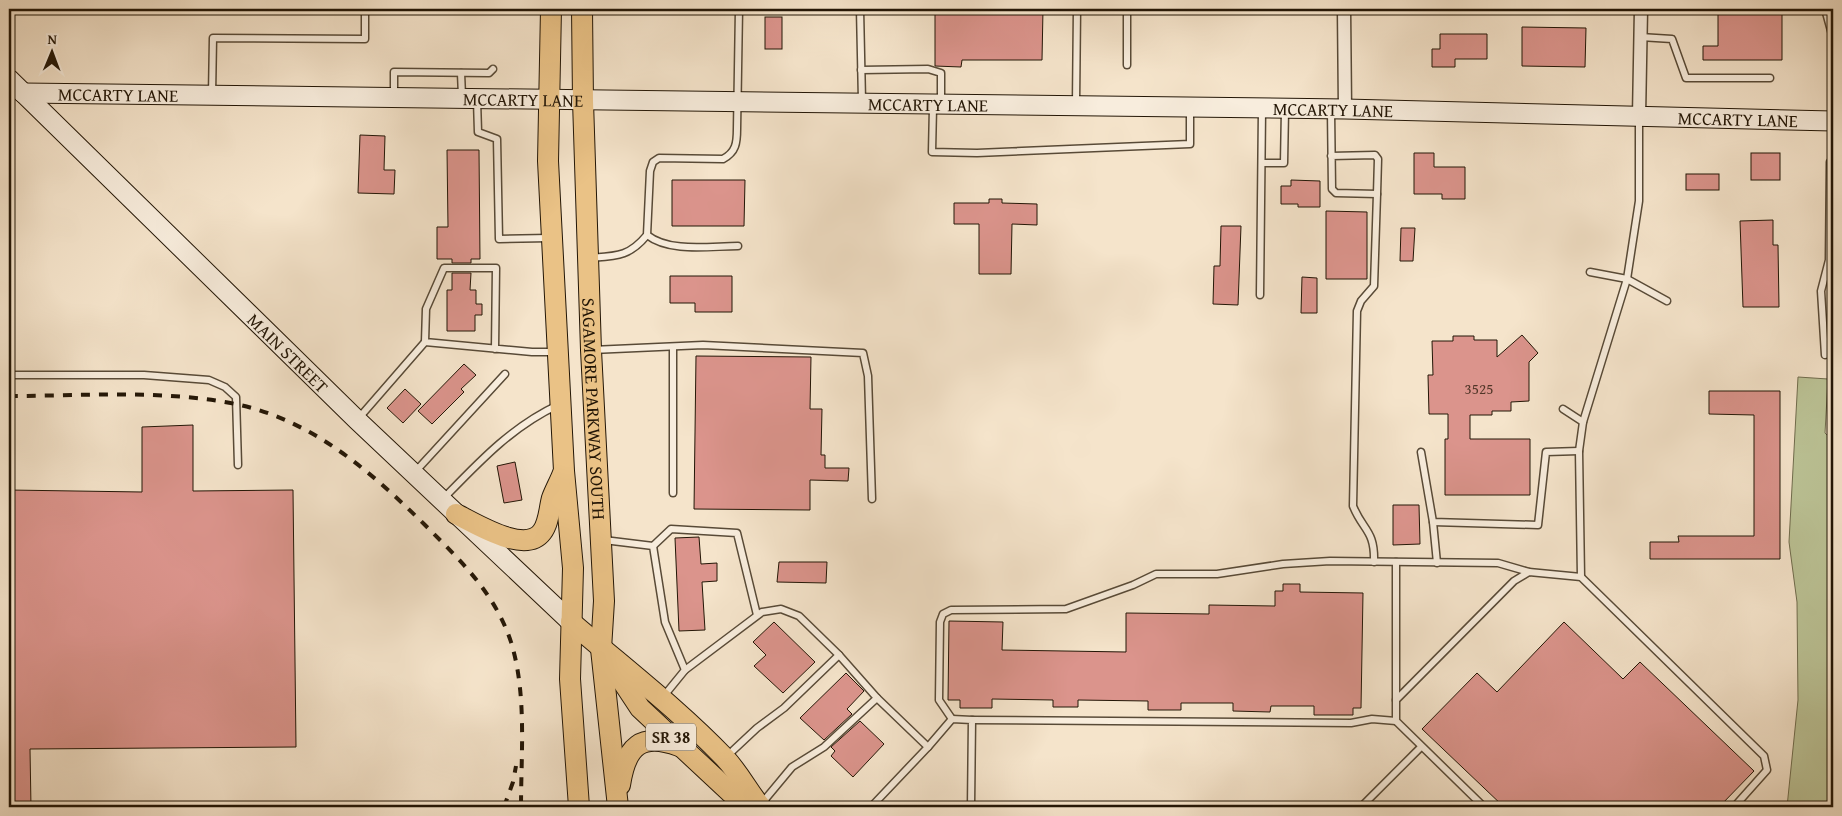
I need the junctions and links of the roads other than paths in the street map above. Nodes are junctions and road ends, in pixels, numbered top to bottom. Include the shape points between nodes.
1 (365, 9) edge
2 (551, 9) edge
3 (582, 9) edge
4 (739, 9) edge
5 (860, 9) edge
6 (1077, 9) edge
7 (1127, 9) edge
8 (1344, 9) edge
9 (1641, 9) edge
10 (1825, 9) edge
11 (1640, 37) junction
12 (1833, 38) edge
13 (1127, 65) dead end
14 (493, 69) dead end
15 (861, 70) junction
16 (461, 73) junction
17 (1770, 78) dead end
18 (9, 79) edge
19 (23, 93) junction
20 (212, 96) junction
21 (1833, 98) edge
22 (394, 99) junction
23 (469, 100) junction
24 (550, 101) junction
25 (583, 102) junction
26 (739, 103) junction
27 (862, 104) junction
28 (937, 105) junction
29 (1076, 107) junction
30 (1190, 108) junction
31 (1262, 109) junction
32 (1285, 109) junction
33 (1338, 110) junction
34 (1639, 116) junction
35 (1832, 121) edge
36 (1332, 156) junction
37 (1833, 162) edge
38 (1262, 163) junction
39 (1377, 194) junction
40 (647, 235) junction
41 (552, 238) junction
42 (738, 246) dead end
43 (588, 259) junction
44 (1590, 272) dead end
45 (1627, 279) junction
46 (1260, 295) dead end
47 (1667, 301) dead end
48 (425, 342) junction
49 (673, 347) junction
50 (495, 349) junction
51 (591, 350) junction
52 (558, 352) junction
53 (1825, 355) dead end
54 (505, 374) dead end
55 (9, 375) edge
56 (560, 404) junction
57 (1563, 409) dead end
58 (357, 420) junction
59 (1583, 422) junction
60 (1578, 451) junction
61 (1421, 452) dead end
62 (238, 465) dead end
63 (564, 471) junction
64 (414, 473) junction
65 (673, 493) dead end
66 (872, 499) dead end
67 (449, 507) junction
68 (1433, 522) junction
69 (602, 540) junction
70 (653, 546) junction
71 (1374, 562) junction
72 (1396, 562) junction
73 (1437, 563) junction
74 (1529, 572) junction
75 (1581, 577) junction
76 (757, 615) junction
77 (571, 622) junction
78 (602, 648) junction
79 (839, 655) junction
80 (685, 670) junction
81 (663, 697) junction
82 (877, 698) junction
83 (1396, 700) junction
84 (952, 718) junction
85 (972, 720) junction
86 (1396, 721) junction
87 (681, 746) junction
88 (928, 747) junction
89 (1421, 748) junction
90 (725, 758) junction
91 (618, 803) edge
92 (760, 806) edge
93 (579, 807) edge
94 (871, 807) edge
95 (971, 807) edge
96 (1361, 807) edge
97 (1484, 807) edge
98 (1734, 807) edge

1 - 20 lane via 365,39 213,38
2 - 24 main road, SAGAMORE PARKWAY SOUTH
3 - 25 main road, SAGAMORE PARKWAY SOUTH
4 - 26 lane
5 - 15 lane
6 - 29 lane
7 - 13 lane
8 - 33 street
9 - 11 street
10 - 12 lane
11 - 17 lane via 1672,39 1686,78
11 - 34 street
14 - 16 lane via 489,73
15 - 27 lane
15 - 28 lane via 928,69 941,73
16 - 22 lane via 394,72
16 - 23 lane
18 - 19 main road, MAIN STREET
19 - 20 main road, MCCARTY LANE
19 - 58 main road, MAIN STREET
20 - 22 main road, MCCARTY LANE
21 - 35 lane
22 - 23 main road, MCCARTY LANE
23 - 24 main road, MCCARTY LANE
23 - 41 lane via 478,132 497,139 500,239
24 - 25 main road, MCCARTY LANE
24 - 41 main road, SAGAMORE PARKWAY SOUTH via 548,161
25 - 26 main road, MCCARTY LANE
25 - 43 main road, SAGAMORE PARKWAY SOUTH
26 - 27 main road, MCCARTY LANE
26 - 40 lane via 737,144 732,154 723,159 659,158 652,162
27 - 28 main road, MCCARTY LANE
28 - 29 main road, MCCARTY LANE
28 - 30 lane via 932,152 977,153 1190,144
29 - 30 main road, MCCARTY LANE
30 - 31 main road, MCCARTY LANE
31 - 32 main road, MCCARTY LANE
31 - 38 lane
32 - 33 main road, MCCARTY LANE
32 - 38 lane via 1284,163
33 - 34 main road, MCCARTY LANE
33 - 36 lane
34 - 35 main road, MCCARTY LANE
34 - 45 lane via 1639,201
36 - 39 lane via 1332,189 1336,193
36 - 39 lane via 1375,155 1378,160
37 - 53 lane via 1830,162 1829,260 1822,291
38 - 46 lane
39 - 71 lane via 1374,286 1357,311 1353,506 1370,533
40 - 42 lane via 658,244 671,246
40 - 43 lane via 630,252
41 - 52 main road, SAGAMORE PARKWAY SOUTH
43 - 51 main road, SAGAMORE PARKWAY SOUTH
44 - 45 lane
45 - 47 lane
45 - 59 lane
48 - 50 lane
48 - 50 lane via 426,309 444,268 496,268
48 - 58 lane
49 - 51 lane
49 - 65 lane
49 - 66 lane via 703,345 863,353 868,376
50 - 52 lane
51 - 69 main road, SAGAMORE PARKWAY SOUTH
52 - 56 main road, SAGAMORE PARKWAY SOUTH
54 - 64 lane
55 - 62 lane via 144,375 209,380 225,387 236,397
56 - 63 main road, SAGAMORE PARKWAY SOUTH
56 - 67 lane via 534,416 500,441
57 - 59 lane
58 - 64 main road, MAIN STREET
59 - 60 lane
60 - 68 lane via 1546,452 1538,525
60 - 75 lane
61 - 68 lane
63 - 67 main road via 552,499 547,522 535,538 523,541 504,537
63 - 77 main road, SAGAMORE PARKWAY SOUTH via 573,568
64 - 67 main road, MAIN STREET
67 - 77 main road, MAIN STREET
68 - 73 lane
69 - 70 lane
69 - 78 main road, SAGAMORE PARKWAY SOUTH
70 - 76 lane via 671,529 737,533
70 - 80 lane via 664,622
71 - 72 lane
71 - 84 lane via 1330,561 1218,574 1156,574 1066,609 951,610 940,622 939,700
72 - 73 lane
72 - 83 lane
73 - 74 lane via 1498,564
74 - 75 lane
74 - 83 lane via 1514,581
75 - 98 lane via 1764,756 1767,770
76 - 79 lane via 781,609 800,616
76 - 80 lane
77 - 78 main road, SR 38
77 - 93 main road, SAGAMORE PARKWAY SOUTH via 570,679
78 - 81 main road, SR 38
78 - 87 main road, SR 38 via 636,704
78 - 91 main road, SAGAMORE PARKWAY SOUTH
79 - 82 lane
79 - 90 lane
80 - 81 lane
81 - 90 main road, SR 38
82 - 88 lane
82 - 92 lane via 824,747 792,767
83 - 86 lane
84 - 85 lane
84 - 88 lane
85 - 86 lane
85 - 95 lane
86 - 89 lane
87 - 91 main road via 655,739 631,750
87 - 92 main road, SR 38 via 731,793
88 - 94 lane
89 - 96 lane
89 - 97 lane
90 - 92 main road, SR 38

